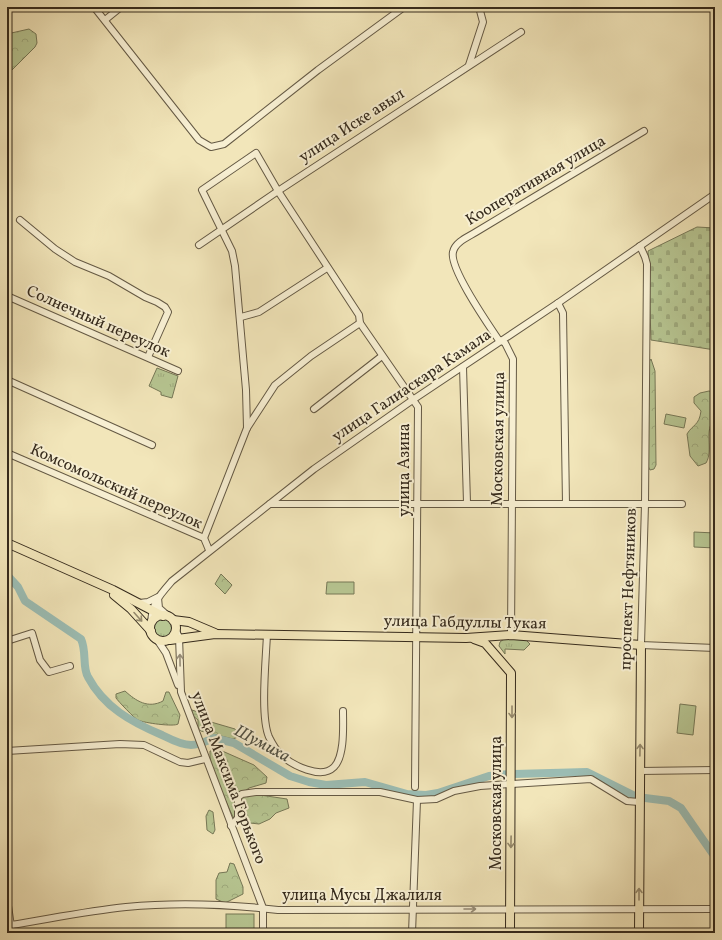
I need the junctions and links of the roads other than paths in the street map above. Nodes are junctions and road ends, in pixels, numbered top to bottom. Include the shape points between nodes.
1 (94, 7) edge
2 (121, 7) edge
3 (404, 7) edge
4 (479, 7) edge
5 (714, 7) edge
6 (104, 20) junction
7 (521, 32) dead end
8 (715, 49) edge
9 (469, 65) junction
10 (644, 131) dead end
11 (278, 191) junction
12 (715, 194) edge
13 (20, 220) dead end
14 (222, 229) junction
15 (199, 245) dead end
16 (640, 246) junction
17 (453, 261) joint
18 (328, 268) junction
19 (7, 296) edge
20 (558, 303) junction
21 (241, 317) junction
22 (360, 323) junction
23 (502, 340) junction
24 (382, 356) junction
25 (148, 357) junction
26 (463, 368) junction
27 (178, 371) dead end
28 (7, 380) edge
29 (414, 399) junction
30 (314, 409) dead end
31 (247, 428) junction
32 (152, 445) dead end
33 (7, 453) edge
34 (418, 502) junction
35 (467, 503) junction
36 (270, 504) junction
37 (566, 504) junction
38 (645, 504) junction
39 (682, 504) dead end
40 (513, 505) junction
41 (204, 538) junction
42 (7, 543) edge
43 (209, 550) junction
44 (102, 587) junction
45 (158, 597) junction
46 (138, 604) junction
47 (152, 609) junction
48 (168, 617) junction
49 (151, 628) junction
50 (178, 634) junction
51 (215, 634) junction
52 (267, 634) junction
53 (502, 635) junction
54 (511, 635) junction
55 (416, 637) junction
56 (466, 638) junction
57 (158, 640) junction
58 (7, 641) edge
59 (641, 645) junction
60 (715, 648) edge
61 (493, 651) junction
62 (70, 666) dead end
63 (180, 689) junction
64 (343, 711) dead end
65 (7, 751) edge
66 (205, 759) junction
67 (715, 770) edge
68 (640, 771) junction
69 (512, 783) junction
70 (415, 787) dead end
71 (417, 800) junction
72 (639, 802) junction
73 (231, 826) junction
74 (7, 899) edge
75 (263, 908) junction
76 (412, 909) junction
77 (510, 909) junction
78 (639, 909) junction
79 (715, 909) edge
80 (11, 925) junction
81 (12, 933) edge
82 (263, 933) edge
83 (412, 933) edge
84 (510, 933) edge
85 (639, 933) edge

1 - 6 street
2 - 6 street
3 - 6 street via 224,144 215,147 199,140
4 - 9 street via 483,22
5 - 8 street
7 - 9 street, улица Иске авыл
9 - 11 street, улица Иске авыл
10 - 17 street, Кооперативная улица via 458,243 453,251
11 - 14 street, улица Иске авыл
11 - 14 street, улица Азина via 256,153 202,190
11 - 18 street, улица Азина
12 - 16 street, улица Галиаскара Камала
13 - 25 street via 75,262 109,276 165,307 168,312
14 - 15 street, улица Иске авыл
14 - 21 street via 232,251
16 - 20 street, улица Галиаскара Камала
16 - 38 street, проспект Нефтяников via 646,264
17 - 23 street, Московская улица via 482,314 498,339
18 - 21 street via 259,312
18 - 22 street, улица Азина via 359,315
19 - 25 street, Солнечный переулок
20 - 23 street, улица Галиаскара Камала
20 - 37 street via 563,312
21 - 31 street
22 - 24 street, улица Азина
22 - 31 street via 311,356 275,385
23 - 26 street, улица Галиаскара Камала
23 - 40 street, Московская улица via 511,353 514,365
24 - 29 street, улица Азина
24 - 30 street
25 - 27 street, Солнечный переулок
26 - 29 street, улица Галиаскара Камала
26 - 35 street
28 - 32 street
29 - 34 street, улица Азина via 418,407
29 - 36 street, улица Галиаскара Камала
31 - 41 street
33 - 41 street, Комсомольский переулок
34 - 35 street
34 - 36 street
34 - 55 street, улица Азина
35 - 40 street
36 - 43 street, улица Галиаскара Камала
37 - 38 street
37 - 40 street
38 - 39 street
38 - 59 street, проспект Нефтяников
40 - 54 street, Московская улица
41 - 43 street, Комсомольский переулок
42 - 44 main road
43 - 45 street, улица Галиаскара Камала via 172,581
44 - 46 main road
44 -> 49 main road
45 - 46 street
45 - 47 street, улица Галиаскара Камала
45 - 48 street via 159,608
46 - 47 main road
47 - 48 main road
47 - 49 street, улица Галиаскара Камала
48 - 49 main road via 156,618
48 - 50 main road, улица Максима Горького
48 - 51 main road, улица Габдуллы Тукая via 189,622
49 - 57 main road via 152,635
50 - 51 main road, улица Габдуллы Тукая
50 - 57 main road via 170,640
63 -> 50 street, улица Максима Горького
51 - 52 main road, улица Габдуллы Тукая
52 - 55 main road, улица Габдуллы Тукая
52 - 64 street via 264,722 269,738 280,754 296,765 312,771 327,771 335,766 343,742
53 - 54 main road, улица Габдуллы Тукая
53 - 56 main road, улица Габдуллы Тукая
53 - 61 main road via 495,638
54 - 59 main road, улица Габдуллы Тукая
55 - 56 main road, улица Габдуллы Тукая
55 - 70 street, улица Азина
56 - 61 main road via 478,639
57 - 63 street
58 - 62 street via 32,634 40,660 49,672
59 - 60 street, улица Габдуллы Тукая
68 -> 59 main road, проспект Нефтяников
61 -> 69 main road, Московская улица via 511,673
63 - 66 street, улица Максима Горького
65 - 66 street via 120,744 144,745 180,762
66 - 73 street, улица Максима Горького
67 - 68 street
68 - 72 main road, проспект Нефтяников
69 - 71 street via 464,789 436,799
69 - 72 street via 591,779 626,801
69 -> 77 main road, Московская улица
71 - 73 street via 380,792 249,792 238,797 238,818
71 - 76 street
78 -> 72 main road, проспект Нефтяников
73 - 75 street, улица Максима Горького
74 - 80 street
75 - 76 street, улица Мусы Джалиля
75 - 80 street, улица Мусы Джалиля via 209,905 153,906
75 - 82 street, улица Максима Горького
76 -> 77 street, улица Мусы Джалиля
76 - 83 street
77 - 78 street, улица Мусы Джалиля
77 - 84 main road, Московская улица
78 - 79 street, улица Мусы Джалиля
78 - 85 main road, проспект Нефтяников
80 - 81 street

